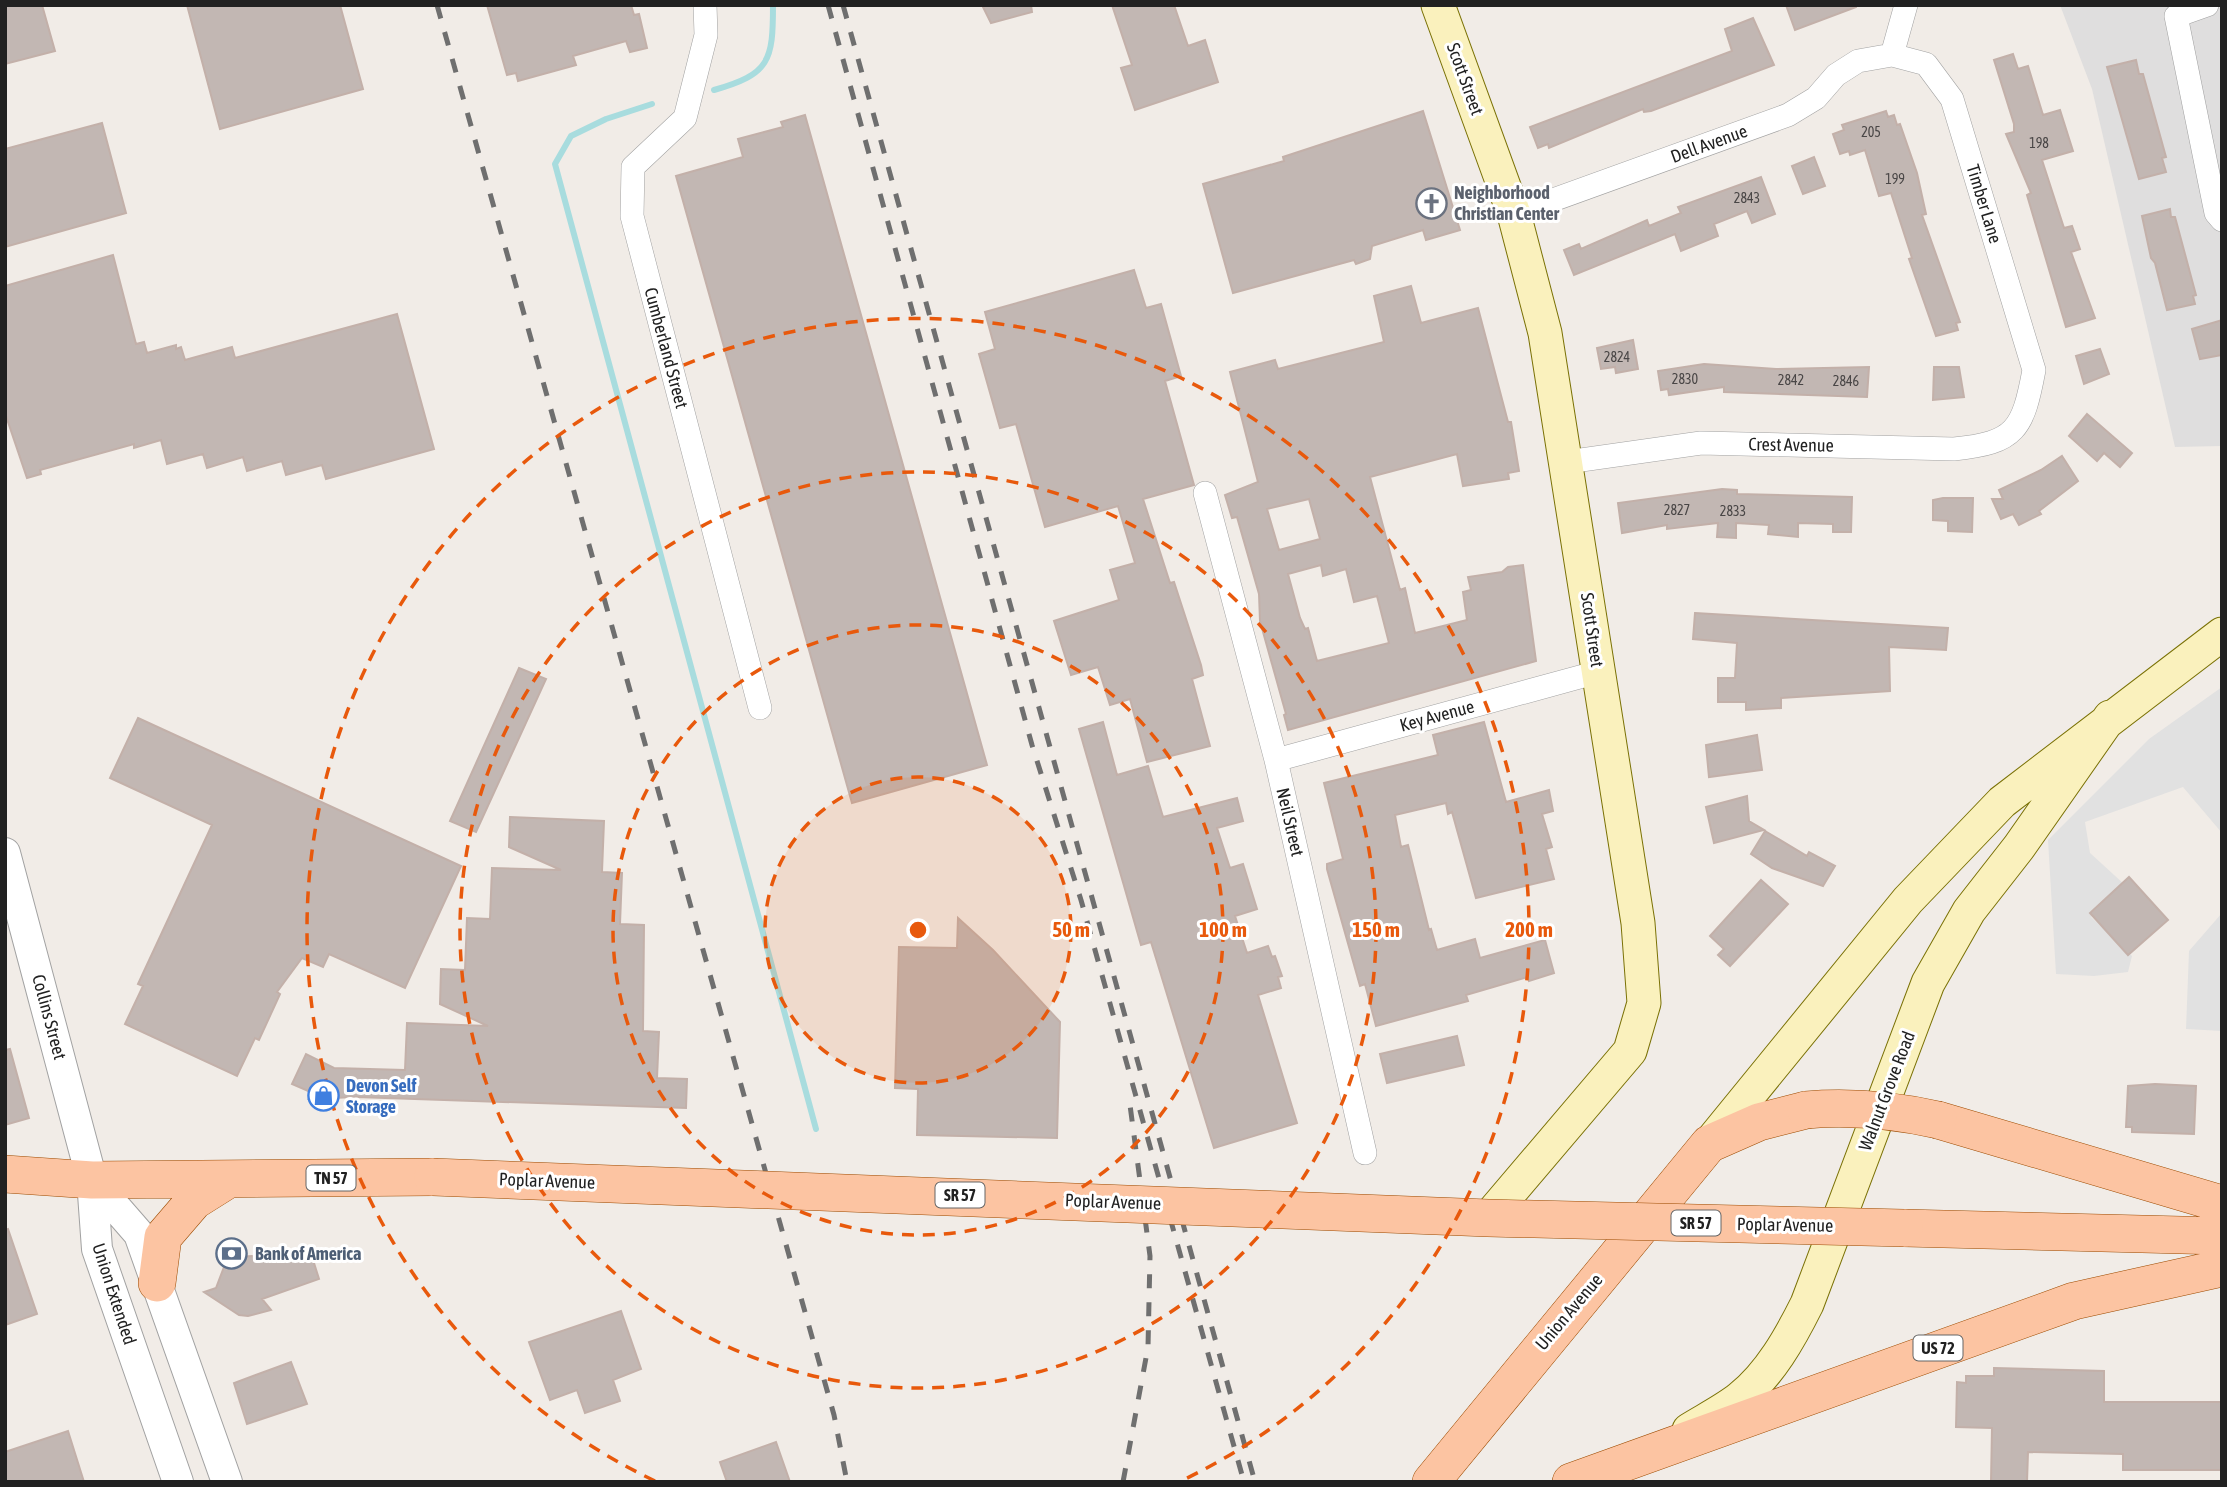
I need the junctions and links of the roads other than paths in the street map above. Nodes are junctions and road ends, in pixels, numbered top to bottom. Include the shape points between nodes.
1 (705, 5) edge
2 (1438, 5) edge
3 (1906, 5) edge
4 (2207, 5) edge
5 (1892, 55) junction
6 (1514, 214) junction
7 (2222, 220) edge
8 (2013, 433) joint
9 (1567, 463) junction
10 (1205, 493) dead end
11 (2222, 634) edge
12 (1598, 672) junction
13 (760, 708) dead end
14 (2110, 717) junction
15 (1276, 760) junction
16 (5, 853) edge
17 (1709, 1144) junction
18 (1365, 1153) dead end
19 (5, 1174) edge
20 (433, 1177) joint
21 (229, 1179) junction
22 (92, 1180) junction
23 (2222, 1204) edge
24 (1488, 1218) junction
25 (2222, 1236) edge
26 (2222, 1269) edge
27 (157, 1283) junction
28 (1660, 1448) junction
29 (178, 1482) edge
30 (227, 1482) edge
31 (1431, 1482) edge
32 (1571, 1482) edge

1 - 13 street, Cumberland Street via 706,35 685,118 633,167 632,216
2 - 6 main road, Scott Street
3 - 5 street
4 - 7 street via 2176,16 2201,149 2216,213
5 - 6 street, Dell Avenue via 1858,61 1836,75 1816,98 1788,115
5 - 8 street, Timber Lane via 1926,64 1952,99 2034,370 2028,406
6 - 9 main road, Scott Street via 1545,333
8 - 9 street, Crest Avenue via 1983,446 1954,449 1700,443
9 - 12 main road, Scott Street
10 - 15 street, Neil Street
11 - 14 main road, Walnut Grove Road
12 - 15 street, Key Avenue
12 - 24 main road, Scott Street via 1638,923 1644,1003 1630,1051
14 - 17 main road, Walnut Grove Road via 2002,802 1908,900
14 - 28 main road, Walnut Grove Road via 1969,911 1928,983 1791,1338 1740,1398
15 - 18 street, Neil Street
16 - 22 street, Collins Street
17 - 23 main road, bridge via 1759,1122 1806,1110 1846,1106 1892,1110
17 - 31 main road, Union Avenue
19 - 22 main road, Poplar Avenue / TN 57
20 - 21 main road, Poplar Avenue / TN 57
20 - 24 main road, Poplar Avenue / SR 57, bridge
21 - 22 main road, Poplar Avenue / TN 57
21 - 27 main road via 194,1200 163,1237
22 - 27 street via 139,1234
22 - 29 street, Union Extended via 97,1249
24 - 25 main road, Poplar Avenue / SR 57, bridge
26 - 28 main road, US 72 via 2074,1301
27 - 30 street
28 - 32 main road, US 72

